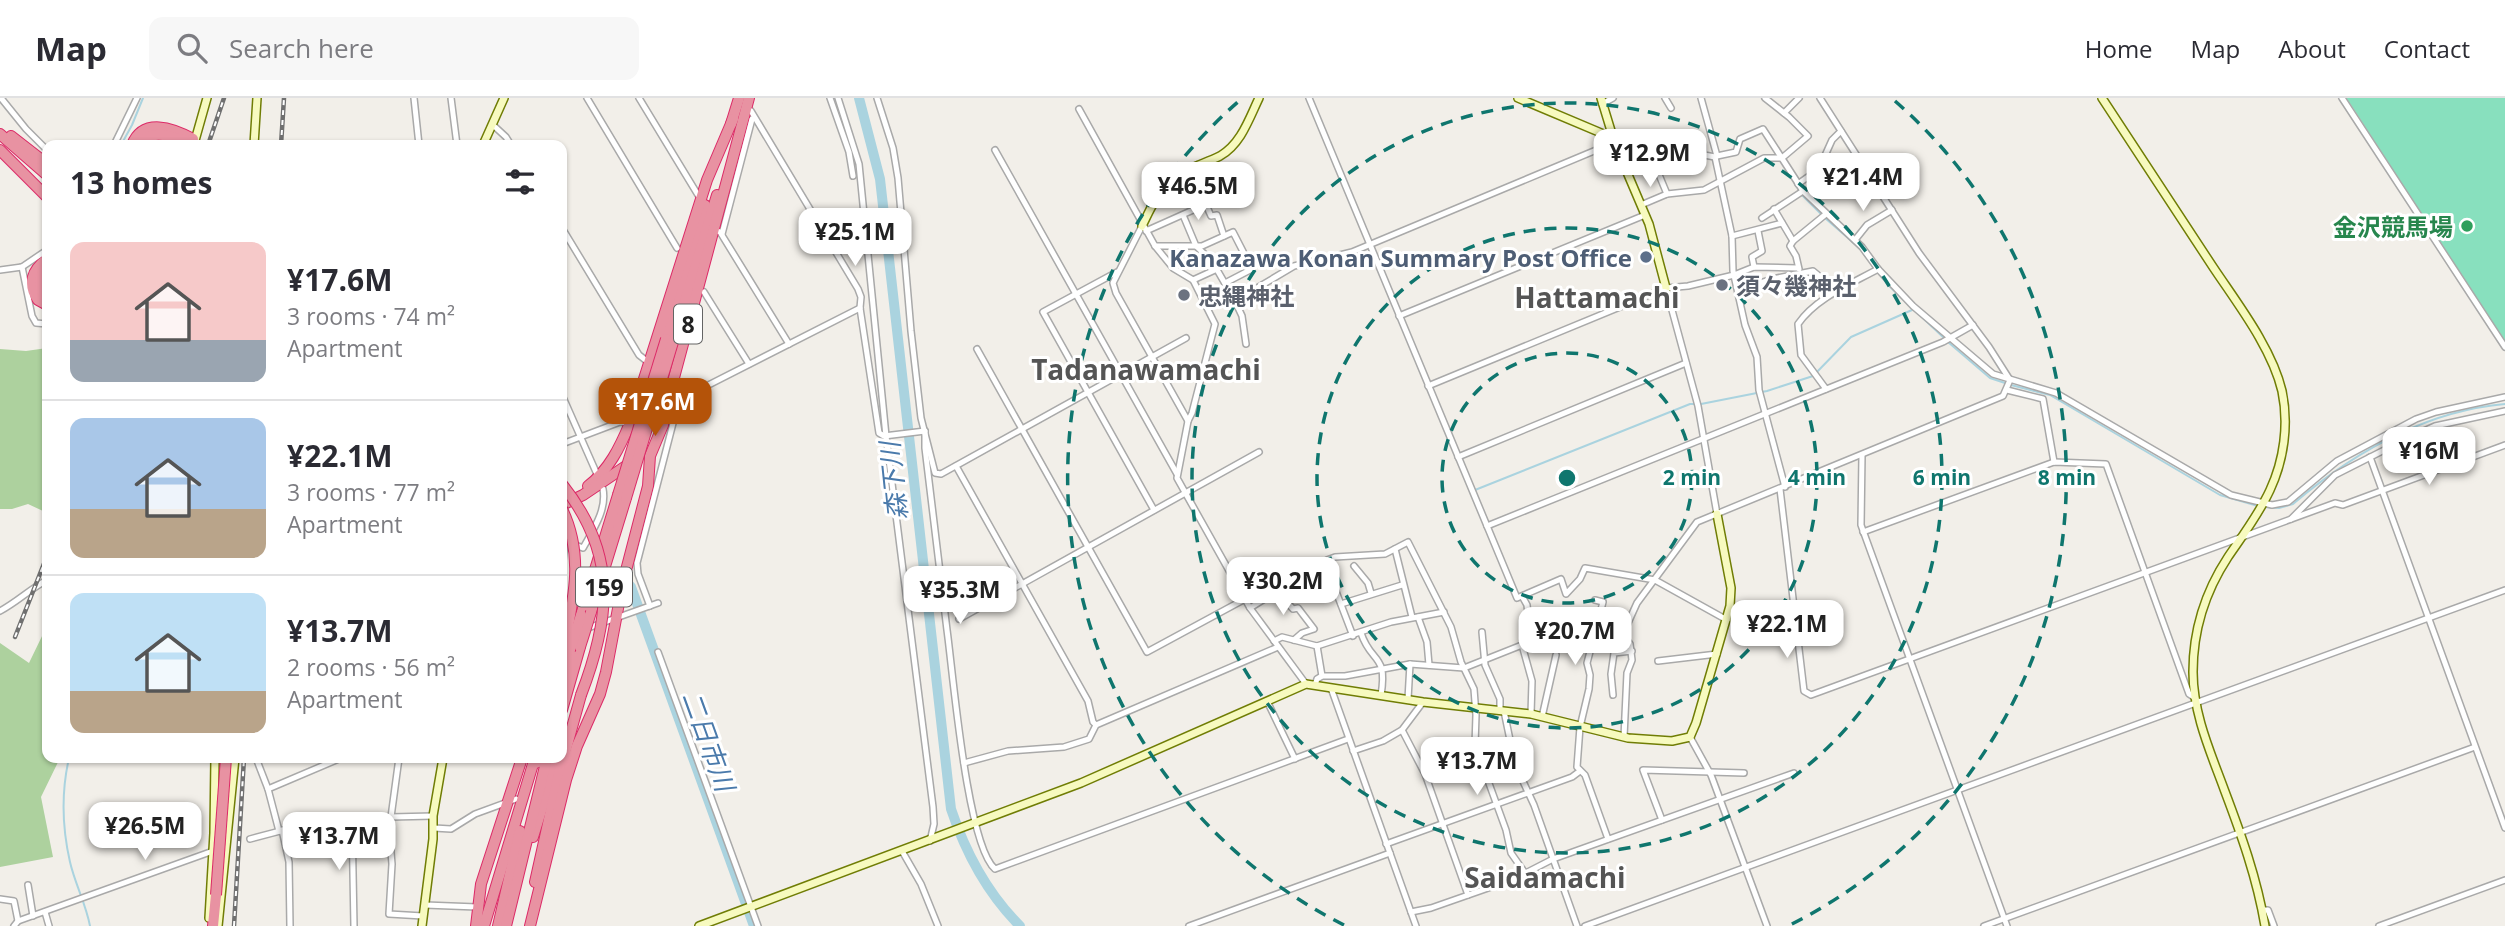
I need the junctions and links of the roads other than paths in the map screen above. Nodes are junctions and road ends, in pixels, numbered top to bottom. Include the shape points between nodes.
1 (1, 98) edge
2 (137, 98) edge
3 (207, 98) edge
4 (257, 98) edge
5 (414, 98) edge
6 (451, 98) edge
7 (504, 98) edge
8 (587, 98) edge
9 (639, 98) edge
10 (830, 98) edge
11 (838, 98) edge
12 (877, 98) edge
13 (1258, 98) edge
14 (1309, 98) edge
15 (1518, 98) edge
16 (1613, 98) edge
17 (1665, 98) edge
18 (1701, 98) edge
19 (1765, 98) edge
20 (1799, 98) edge
21 (1820, 98) edge
22 (2102, 98) edge
23 (2342, 98) edge
24 (1601, 101) edge
25 (747, 106) edge
26 (1671, 108) dead end
27 (1079, 109) dead end
28 (1784, 113) junction
29 (733, 119) junction
30 (493, 125) junction
31 (0, 127) edge
32 (760, 128) junction
33 (1842, 131) junction
34 (748, 133) junction
35 (0, 134) edge
36 (116, 140) edge
37 (135, 140) edge
38 (142, 140) edge
39 (179, 140) edge
40 (187, 140) edge
41 (193, 140) edge
42 (254, 140) edge
43 (418, 140) edge
44 (456, 140) edge
45 (486, 140) edge
46 (508, 140) edge
47 (1614, 141) junction
48 (42, 145) edge
49 (1703, 145) dead end
50 (0, 148) edge
51 (995, 150) dead end
52 (1650, 153) junction
53 (1716, 156) junction
54 (1703, 157) junction
55 (1782, 158) junction
56 (42, 160) edge
57 (1190, 169) junction
58 (42, 172) edge
59 (853, 176) dead end
60 (1721, 182) junction
61 (1798, 184) junction
62 (1240, 189) dead end
63 (42, 190) edge
64 (1801, 192) junction
65 (703, 194) junction
66 (1667, 194) junction
67 (1205, 205) junction
68 (1642, 205) junction
69 (1774, 209) junction
70 (1892, 210) junction
71 (1826, 214) junction
72 (1183, 215) junction
73 (1645, 215) junction
74 (1762, 218) dead end
75 (1782, 223) junction
76 (1144, 229) junction
77 (1758, 231) junction
78 (668, 233) junction
79 (719, 233) junction
80 (567, 236) edge
81 (1224, 236) junction
82 (1732, 236) junction
83 (1855, 240) junction
84 (1793, 241) junction
85 (1370, 244) junction
86 (1155, 246) junction
87 (1196, 246) junction
88 (681, 251) junction
89 (42, 253) edge
90 (42, 264) edge
91 (22, 267) junction
92 (1754, 267) junction
93 (1797, 268) junction
94 (1217, 269) junction
95 (0, 270) edge
96 (1876, 270) junction
97 (1117, 272) junction
98 (1806, 272) junction
99 (1734, 275) junction
100 (42, 276) edge
101 (1193, 279) junction
102 (1225, 283) junction
103 (1666, 288) junction
104 (700, 290) junction
105 (1739, 290) junction
106 (1837, 291) junction
107 (42, 293) edge
108 (1076, 294) junction
109 (42, 301) edge
110 (1235, 301) junction
111 (860, 308) junction
112 (1399, 316) junction
113 (42, 324) edge
114 (1973, 325) junction
115 (1186, 338) dead end
116 (670, 340) junction
117 (1946, 340) junction
118 (789, 344) junction
119 (1246, 344) dead end
120 (2505, 347) edge
121 (977, 349) dead end
122 (1152, 356) junction
123 (648, 362) junction
124 (1686, 363) junction
125 (750, 364) junction
126 (1121, 373) junction
127 (2010, 380) junction
128 (1428, 386) junction
129 (1826, 389) junction
130 (2007, 390) junction
131 (1087, 392) junction
132 (2505, 397) edge
133 (567, 406) edge
134 (666, 410) junction
135 (2505, 411) edge
136 (1766, 414) junction
137 (1188, 421) junction
138 (630, 423) junction
139 (1021, 429) junction
140 (924, 431) junction
141 (887, 436) junction
142 (581, 437) junction
143 (1704, 438) junction
144 (567, 442) edge
145 (2505, 445) edge
146 (1259, 452) dead end
147 (1862, 455) junction
148 (1458, 457) junction
149 (2370, 457) junction
150 (2054, 462) junction
151 (956, 466) junction
152 (596, 472) dead end
153 (1177, 474) junction
154 (1783, 488) junction
155 (603, 489) dead end
156 (567, 491) edge
157 (2382, 491) junction
158 (1185, 492) junction
159 (567, 501) edge
160 (2264, 502) junction
161 (567, 503) edge
162 (1154, 510) junction
163 (1717, 514) junction
164 (2290, 520) junction
165 (567, 521) edge
166 (1487, 526) junction
167 (1863, 532) junction
168 (2242, 537) junction
169 (567, 543) edge
170 (1088, 546) junction
171 (1395, 549) junction
172 (1354, 566) dead end
173 (2145, 573) junction
174 (1319, 576) junction
175 (1655, 580) junction
176 (42, 583) edge
177 (1022, 583) junction
178 (1402, 585) junction
179 (2505, 590) edge
180 (1277, 591) junction
181 (1371, 593) junction
182 (1522, 596) junction
183 (1244, 598) junction
184 (1595, 600) dead end
185 (658, 603) dead end
186 (1341, 604) junction
187 (647, 607) junction
188 (1250, 608) junction
189 (0, 611) edge
190 (1444, 612) junction
191 (616, 617) junction
192 (1415, 617) junction
193 (2428, 618) junction
194 (959, 619) dead end
195 (1727, 620) junction
196 (1595, 631) junction
197 (1482, 632) dead end
198 (1362, 633) junction
199 (1623, 634) junction
200 (567, 636) edge
201 (1353, 636) junction
202 (1294, 640) junction
203 (1274, 641) junction
204 (1531, 643) junction
205 (1522, 645) junction
206 (1317, 646) junction
207 (1278, 647) junction
208 (569, 650) edge
209 (1632, 651) junction
210 (658, 652) dead end
211 (1717, 654) junction
212 (1556, 655) dead end
213 (1910, 659) junction
214 (1485, 661) junction
215 (1658, 661) dead end
216 (1410, 664) junction
217 (1429, 665) junction
218 (1382, 668) junction
219 (1464, 668) junction
220 (1322, 676) junction
221 (1306, 684) junction
222 (1315, 685) junction
223 (1331, 688) junction
224 (581, 695) junction
225 (1381, 695) junction
226 (1613, 695) dead end
227 (1408, 699) junction
228 (2195, 700) junction
229 (1267, 701) junction
230 (1423, 702) junction
231 (1476, 708) junction
232 (1502, 711) junction
233 (1531, 715) junction
234 (1542, 717) junction
235 (1096, 726) junction
236 (1580, 727) junction
237 (1402, 730) junction
238 (567, 733) edge
239 (1624, 737) junction
240 (1690, 737) junction
241 (1348, 739) junction
242 (2475, 747) junction
243 (567, 748) edge
244 (1353, 751) junction
245 (1295, 759) junction
246 (215, 763) edge
247 (226, 763) edge
248 (234, 763) edge
249 (258, 763) edge
250 (329, 763) edge
251 (399, 763) edge
252 (442, 763) edge
253 (521, 763) edge
254 (535, 763) edge
255 (541, 763) edge
256 (541, 763) edge
257 (556, 763) edge
258 (563, 763) edge
259 (964, 763) junction
260 (1580, 771) junction
261 (1710, 772) junction
262 (1744, 773) dead end
263 (1794, 773) dead end
264 (233, 777) junction
265 (214, 783) junction
266 (268, 789) junction
267 (1957, 790) junction
268 (1529, 793) junction
269 (1720, 799) junction
270 (513, 800) junction
271 (1497, 804) junction
272 (433, 816) junction
273 (389, 817) junction
274 (352, 820) junction
275 (1662, 820) junction
276 (974, 824) junction
277 (1443, 824) junction
278 (434, 828) junction
279 (2505, 828) edge
280 (281, 831) junction
281 (2240, 833) junction
282 (250, 839) dead end
283 (1608, 839) junction
284 (933, 840) junction
285 (1386, 844) junction
286 (213, 851) junction
287 (902, 851) junction
288 (1390, 853) junction
289 (1553, 859) junction
290 (1745, 867) junction
291 (1525, 873) junction
292 (2505, 880) edge
293 (515, 883) junction
294 (28, 885) dead end
295 (1468, 895) junction
296 (0, 899) edge
297 (536, 900) junction
298 (425, 905) junction
299 (477, 907) junction
300 (748, 908) junction
301 (2262, 910) junction
302 (45, 912) junction
303 (1411, 912) junction
304 (33, 916) junction
305 (423, 916) junction
306 (2004, 919) junction
307 (16, 924) edge
308 (216, 924) edge
309 (50, 926) edge
310 (290, 926) edge
311 (354, 926) edge
312 (422, 926) edge
313 (476, 926) edge
314 (484, 926) edge
315 (498, 926) edge
316 (506, 926) edge
317 (530, 926) edge
318 (699, 926) edge
319 (758, 926) edge
320 (938, 926) edge
321 (1189, 926) edge
322 (1416, 926) edge
323 (1577, 926) edge
324 (1585, 926) edge
325 (1767, 926) edge
326 (1984, 926) edge
327 (2007, 926) edge
328 (2265, 926) edge
329 (2274, 926) edge
330 (2379, 926) edge

1 - 48 street
2 - 36 street
3 - 41 street
4 - 42 street
5 - 43 street
6 - 44 street
7 - 30 street
8 - 78 street
9 - 65 street via 698,195
10 - 59 street
11 - 141 street via 859,164
12 - 140 street via 898,178
13 - 57 street via 1241,136 1228,150
14 - 85 street
15 - 47 street
16 - 24 street
17 - 26 street
18 - 53 street
19 - 28 street
20 - 28 street
21 - 33 street
22 - 160 street via 2273,365 2285,432 2275,480
23 - 120 street
24 - 47 street
25 - 29 highway, 8
25 - 32 street
25 - 32 street via 764,126
25 - 34 street
25 - 79 highway, 8
25 - 116 highway, 8
27 - 76 street
28 - 55 street via 1808,136
29 - 65 highway, 8
29 - 116 highway, 8
30 - 45 street
30 - 46 street
31 - 56 highway
32 - 34 street
32 - 111 street via 858,289
33 - 61 street via 1832,140 1819,169
33 - 70 street
34 - 79 street
35 - 58 highway
37 - 40 highway via 151,127 176,131
38 - 39 highway via 159,134
47 - 52 street via 1637,133
47 - 68 street
47 - 85 street
49 - 54 street
50 - 63 highway
51 - 108 street
52 - 54 street via 1688,152
52 - 66 street
53 - 54 street
53 - 55 street via 1736,152 1740,139 1763,129
53 - 60 street
55 - 60 street via 1763,159
55 - 61 street
57 - 67 street
57 - 76 street via 1167,183
60 - 66 street via 1704,190
60 - 82 street
61 - 64 street
62 - 67 street
64 - 69 street
64 - 71 street
65 - 88 highway, 8
66 - 68 street
67 - 72 street
67 - 81 street via 1210,216 1217,215
68 - 73 street
69 - 74 street
69 - 75 street
70 - 83 street via 1867,225
70 - 114 street
71 - 83 street
71 - 84 street
72 - 76 street
72 - 87 street
73 - 103 street
73 - 112 street
75 - 77 street
75 - 84 street
76 - 86 street
76 - 97 street
77 - 82 street
77 - 92 street via 1762,251 1752,257
78 - 88 street
78 - 88 street via 678,256
79 - 104 highway, 8
79 - 118 street
80 - 123 street via 639,355
81 - 87 street
81 - 102 street via 1233,232 1252,269
82 - 99 street
83 - 96 street
84 - 93 street via 1790,246
85 - 110 street via 1294,266
85 - 112 street
86 - 87 street
86 - 101 street via 1173,268
87 - 94 street
88 - 123 highway, 8
89 - 91 street
90 - 109 highway via 32,283
91 - 95 street
91 - 113 street via 32,316
92 - 93 street
92 - 99 street
93 - 98 street
94 - 101 street
94 - 102 street
96 - 106 street
96 - 117 street
97 - 108 street
97 - 122 street via 1116,293
98 - 105 street
98 - 106 street via 1813,271
99 - 103 street
99 - 105 street
100 - 107 highway
101 - 137 street via 1215,324
102 - 110 street
103 - 124 street
103 - 128 street
104 - 125 street via 705,288
104 - 134 highway, 8
105 - 136 street via 1757,356
106 - 129 street via 1798,324 1799,349
108 - 126 street
108 - 131 street via 1043,312
110 - 119 street
111 - 118 street
111 - 141 street via 880,433
112 - 128 street
114 - 117 street
114 - 127 street
115 - 122 street
116 - 208 highway, 8, bridge via 586,614
117 - 127 street via 1993,374
117 - 129 street
118 - 125 street
121 - 139 street
122 - 126 street
122 - 137 street
123 - 138 highway, 8
124 - 143 street
124 - 148 street
125 - 187 street via 679,400 637,563
126 - 131 street
126 - 153 street
127 - 130 street
127 - 160 street via 2056,393 2231,495
128 - 148 street
129 - 136 street
130 - 147 street via 2003,396
130 - 150 street via 2043,399
131 - 139 street
131 - 162 street
132 - 160 street via 2416,419 2337,461 2288,502
133 - 142 street
134 - 161 highway, 8 via 654,437 630,463
134 - 191 highway via 650,456 649,486
135 - 149 street via 2435,426
136 - 143 street
136 - 154 street
137 - 153 street
138 - 142 street via 620,422
138 - 159 highway, 8 via 603,472
139 - 151 street
139 - 170 street
140 - 141 street
140 - 151 street via 935,473
140 - 259 street
141 - 284 street via 933,807
142 - 144 street
142 - 152 street
143 - 163 street
143 - 166 street
145 - 157 street
146 - 158 street
147 - 154 street
147 - 167 street
148 - 166 street
149 - 157 street
149 - 164 street via 2335,475
150 - 167 street
150 - 173 street via 2106,464
151 - 177 street
153 - 158 street
154 - 163 street
154 - 213 street via 1804,691 1811,695
155 - 169 street via 596,527 583,548
156 - 224 highway, 159, bridge via 588,526 604,579 604,619
157 - 164 street
157 - 193 street
158 - 162 street
158 - 183 street
160 - 168 street
162 - 170 street
163 - 175 street via 1697,522
163 - 195 street via 1731,588
164 - 168 street
165 - 208 highway, 159, bridge via 576,571
166 - 182 street via 1517,598
167 - 213 street
168 - 173 street
168 - 228 street via 2217,574 2198,621
170 - 177 street
170 - 183 street via 1147,652
171 - 174 street via 1385,554 1335,557 1327,560
171 - 178 street
171 - 190 street via 1408,542
172 - 181 street
173 - 213 street
173 - 228 street
174 - 180 street
174 - 186 street via 1321,584 1335,589
175 - 182 street via 1585,568 1566,594 1561,579
175 - 195 street
175 - 199 street via 1637,603
176 - 189 street
177 - 194 street
177 - 235 street via 1088,701
178 - 181 street
178 - 192 street
179 - 193 street
180 - 188 street
180 - 202 street via 1314,629
181 - 186 street
182 - 204 street
183 - 188 street
184 - 196 street via 1602,602
185 - 187 street
186 - 201 street
187 - 191 street
188 - 203 street
190 - 192 street
190 - 219 street
191 - 200 street
191 - 297 highway via 600,694 562,782
192 - 198 street
192 - 217 street via 1427,642
193 - 228 street
193 - 242 street
195 - 211 street
196 - 199 street
196 - 204 street via 1581,628
196 - 236 street
197 - 214 street
198 - 201 street
198 - 218 street
199 - 209 street
201 - 206 street
202 - 203 street via 1282,637
202 - 206 street
203 - 207 street
204 - 205 street
205 - 214 street
205 - 233 street via 1532,681
206 - 220 street
207 - 221 street
207 - 235 street
209 - 226 street via 1614,653
209 - 239 street
210 - 300 street
211 - 215 street
211 - 240 street
212 - 234 street
213 - 267 street
214 - 219 street
214 - 232 street
216 - 217 street
216 - 218 street
216 - 227 street
217 - 219 street
218 - 220 street
218 - 225 street
219 - 231 street via 1474,689
220 - 222 street
221 - 222 street
221 - 229 street
222 - 223 street
223 - 225 street
223 - 241 street
224 - 238 highway, 159
224 - 243 highway
225 - 227 street
227 - 230 street
228 - 267 street
228 - 281 street
229 - 245 street
229 - 276 street via 1081,783
230 - 231 street
230 - 237 street
231 - 232 street
231 - 271 street via 1475,745
232 - 233 street
232 - 268 street via 1515,764
233 - 234 street
234 - 236 street
235 - 259 street via 1089,739 1064,747 1008,751
236 - 239 street
236 - 260 street
237 - 244 street
237 - 277 street via 1422,766
239 - 240 street via 1672,741
240 - 261 street
241 - 244 street
241 - 245 street
242 - 279 street
242 - 281 street
244 - 285 street
245 - 276 street via 995,869 989,865
246 - 265 street
247 - 308 highway, bridge
248 - 264 street
249 - 266 street
250 - 266 street
251 - 273 street
252 - 272 street
253 - 270 highway
254 - 314 highway
255 - 293 highway
256 - 315 highway
257 - 293 highway via 523,873
258 - 297 highway via 537,862
259 - 276 street
260 - 268 street
260 - 283 street
261 - 262 street
261 - 269 street
261 - 275 street via 1643,770
263 - 269 street
264 - 265 street
264 - 308 street
265 - 286 street
266 - 280 street
267 - 290 street
267 - 306 street
268 - 271 street
268 - 289 street
269 - 275 street
269 - 290 street
270 - 278 street via 451,829
270 - 299 highway via 490,855
271 - 277 street
271 - 291 street via 1511,853
272 - 273 street
272 - 278 street
273 - 274 street
273 - 305 street via 390,914
274 - 280 street
274 - 311 street
275 - 283 street
276 - 284 street
277 - 285 street
277 - 295 street
278 - 298 street
280 - 282 street
280 - 310 street via 289,862
281 - 301 street
281 - 306 street
283 - 289 street
284 - 287 street
285 - 288 street
286 - 302 street
286 - 308 street
287 - 300 street
287 - 320 street
288 - 303 street
288 - 321 street
289 - 291 street
289 - 323 street
290 - 324 street
290 - 325 street
291 - 295 street
292 - 330 street
293 - 316 highway
294 - 304 street
295 - 303 street
296 - 307 street via 14,901
297 - 317 highway
298 - 299 street
298 - 305 street
299 - 313 highway
300 - 318 street
300 - 319 street
301 - 328 street
301 - 329 street via 2268,910
302 - 304 street
302 - 309 street
303 - 322 street
304 - 307 street
305 - 312 street
306 - 326 street
306 - 327 street

